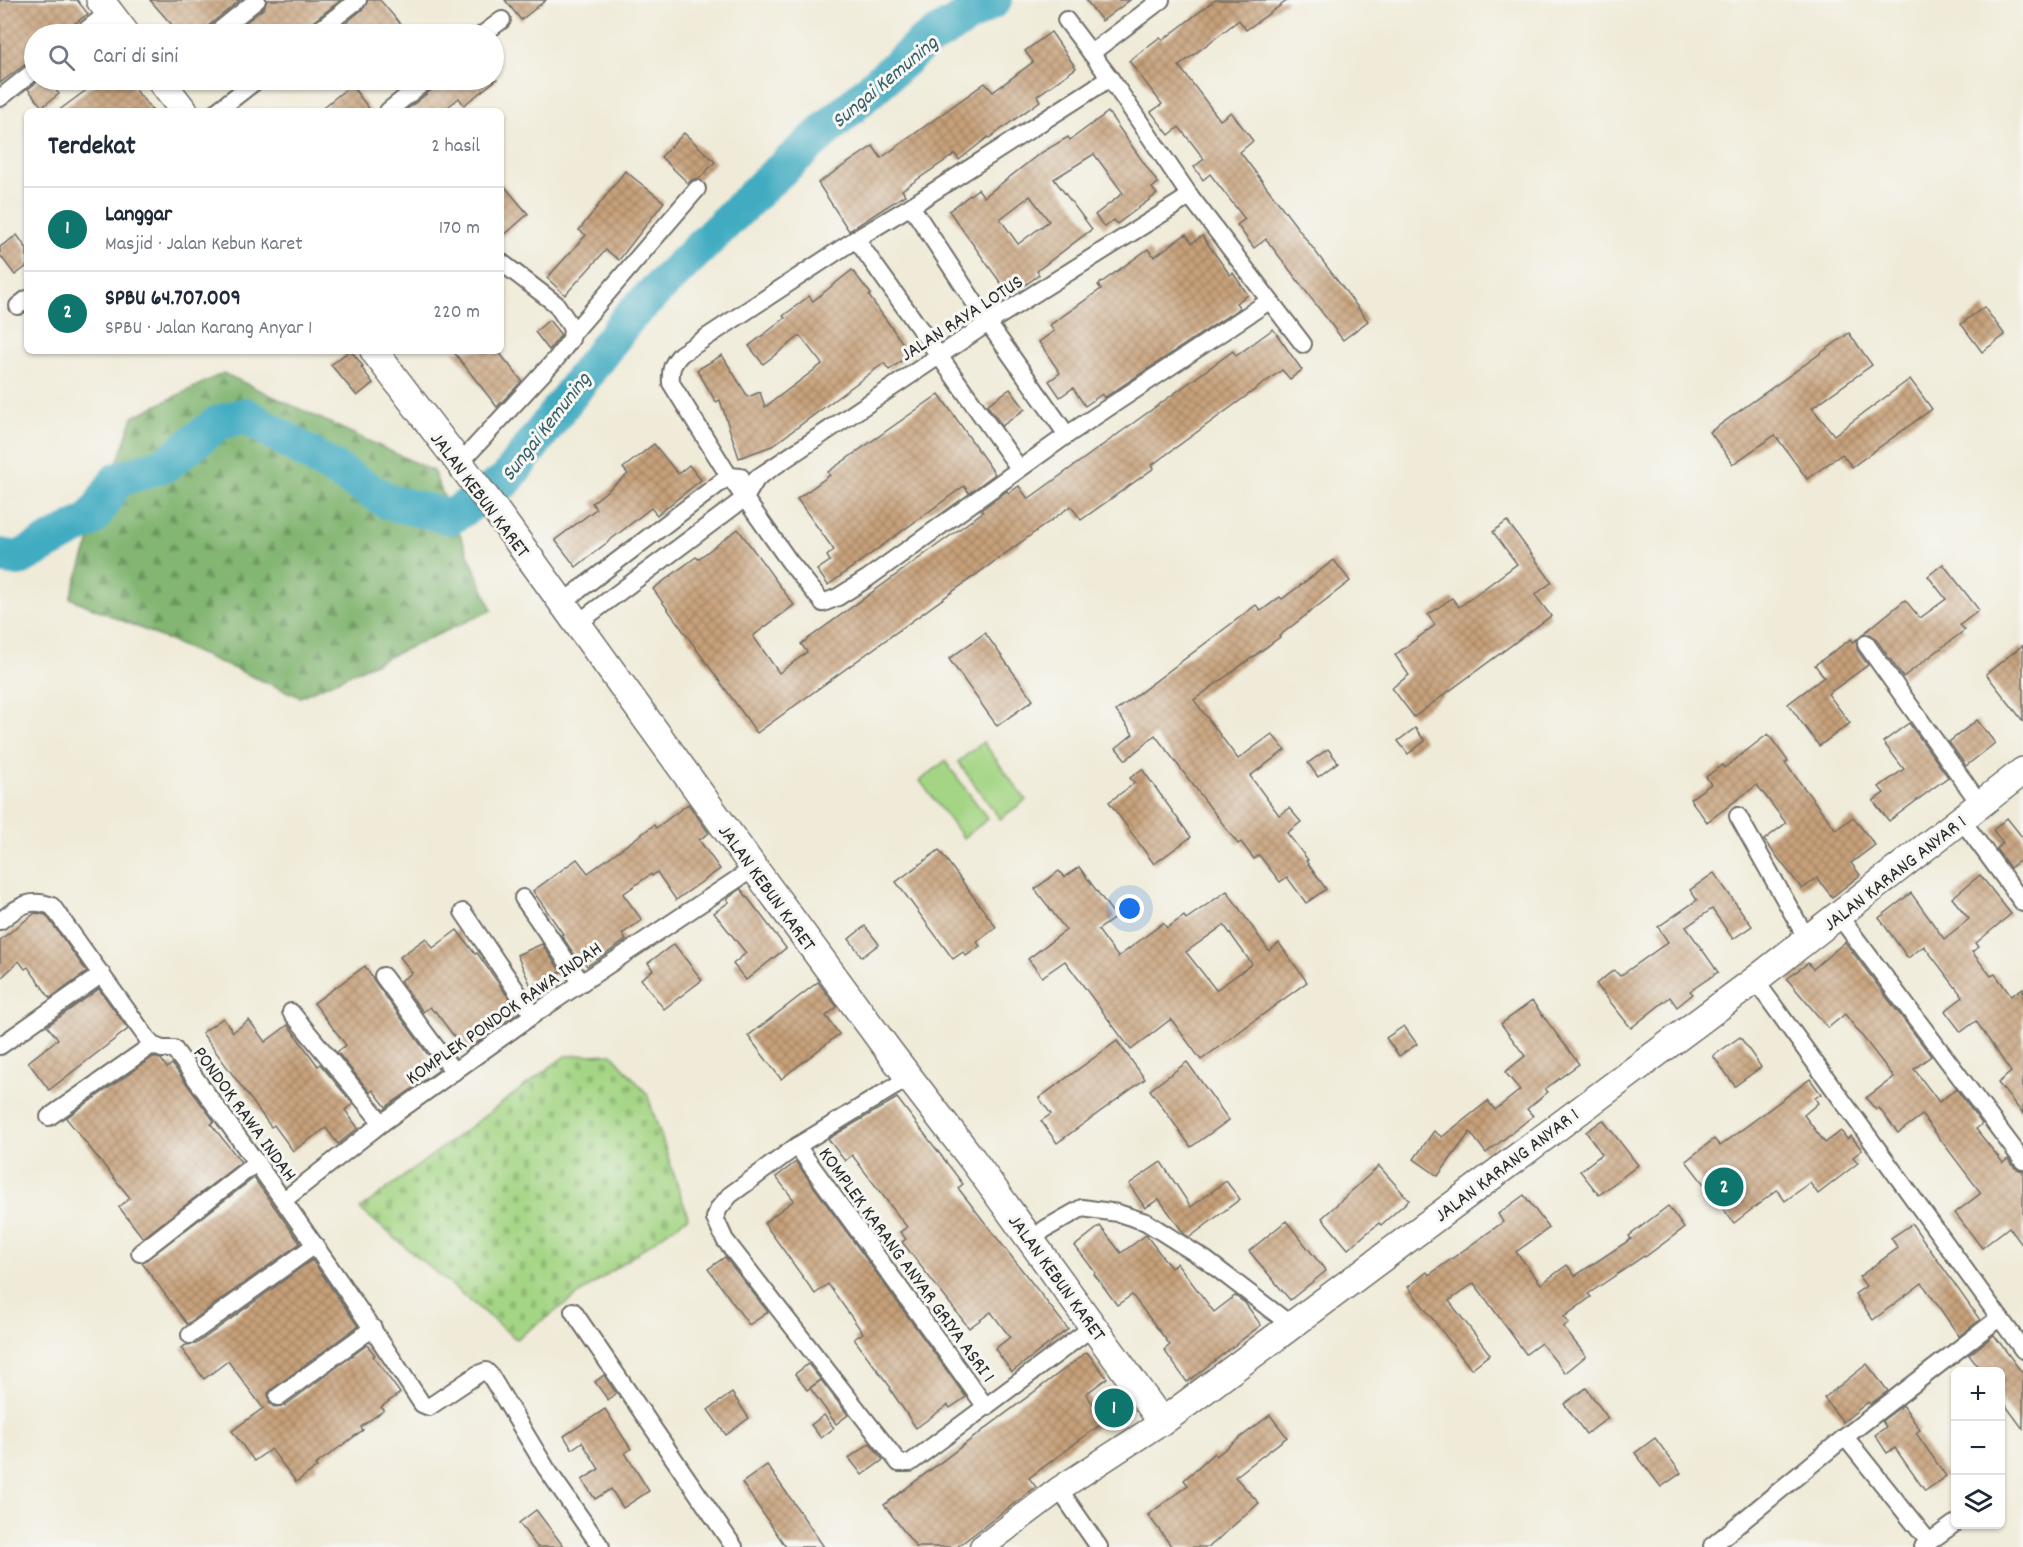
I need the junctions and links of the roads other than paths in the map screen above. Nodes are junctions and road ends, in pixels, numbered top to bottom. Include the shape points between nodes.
1 (257, 0) edge
2 (358, 0) edge
3 (1161, 0) edge
4 (105, 6) edge
5 (502, 20) dead end
6 (1066, 20) dead end
7 (90, 24) edge
8 (118, 24) edge
9 (227, 24) edge
10 (327, 24) edge
11 (497, 24) edge
12 (1091, 53) junction
13 (1110, 78) junction
14 (24, 79) edge
15 (168, 90) edge
16 (244, 90) edge
17 (414, 90) edge
18 (0, 98) edge
19 (182, 108) edge
20 (221, 108) edge
21 (391, 108) edge
22 (697, 189) dead end
23 (1190, 196) junction
24 (911, 206) junction
25 (856, 239) junction
26 (504, 264) edge
27 (1269, 301) junction
28 (988, 323) junction
29 (573, 333) junction
30 (1304, 344) dead end
31 (376, 354) edge
32 (938, 356) junction
33 (1066, 435) junction
34 (1019, 468) junction
35 (465, 471) junction
36 (729, 476) junction
37 (757, 478) junction
38 (745, 498) junction
39 (570, 613) junction
40 (1866, 644) dead end
41 (2023, 771) edge
42 (1971, 812) junction
43 (1738, 816) dead end
44 (754, 868) junction
45 (523, 898) dead end
46 (2023, 903) edge
47 (463, 912) dead end
48 (1839, 916) junction
49 (0, 921) edge
50 (1807, 939) junction
51 (102, 974) junction
52 (383, 976) dead end
53 (1755, 980) junction
54 (581, 982) junction
55 (291, 1012) dead end
56 (533, 1015) junction
57 (152, 1045) junction
58 (0, 1046) edge
59 (454, 1072) junction
60 (910, 1077) junction
61 (49, 1117) dead end
62 (382, 1123) junction
63 (797, 1146) junction
64 (2023, 1161) edge
65 (257, 1162) junction
66 (284, 1200) junction
67 (1031, 1241) junction
68 (315, 1245) junction
69 (140, 1253) dead end
70 (573, 1311) dead end
71 (2000, 1318) junction
72 (1291, 1325) junction
73 (1094, 1326) junction
74 (373, 1329) junction
75 (190, 1335) dead end
76 (2023, 1350) edge
77 (278, 1397) dead end
78 (986, 1407) junction
79 (1162, 1422) junction
80 (1845, 1437) junction
81 (1059, 1489) junction
82 (1951, 1526) edge
83 (1926, 1545) edge
84 (1712, 1546) edge
85 (600, 1547) edge
86 (734, 1547) edge
87 (982, 1547) edge
88 (1099, 1547) edge

1 - 9 street
2 - 10 street
3 - 12 street
4 - 7 street
4 - 8 main road
5 - 11 street
6 - 12 street
12 - 13 street
13 - 23 street
13 - 24 street
14 - 18 street
15 - 19 main road
16 - 20 street
17 - 21 street
22 - 29 street
23 - 27 street
23 - 28 street, JALAN RAYA LOTUS
24 - 25 street
24 - 28 street
25 - 32 street
25 - 36 street via 673,362 671,383
26 - 29 street via 556,304
27 - 30 street
27 - 33 street
28 - 32 street, JALAN RAYA LOTUS
28 - 33 street
29 - 35 street via 568,345
31 - 35 main road, JALAN KEBUN KARET
32 - 34 street
32 - 37 street, JALAN RAYA LOTUS
33 - 34 street
34 - 38 street via 868,578 824,603
35 - 39 main road, JALAN KEBUN KARET
36 - 37 street
36 - 38 street
36 - 39 street
37 - 38 street
38 - 39 street
39 - 44 main road, JALAN KEBUN KARET
40 - 42 street
41 - 42 main road, JALAN KARANG ANYAR 1
42 - 46 street
42 - 48 main road, JALAN KARANG ANYAR 1
43 - 50 street
44 - 54 street, KOMPLEK PONDOK RAWA INDAH
44 - 60 main road, JALAN KEBUN KARET
45 - 54 street
47 - 56 street
48 - 50 main road, JALAN KARANG ANYAR 1
48 - 64 street
49 - 51 street via 21,905 42,902 52,906
50 - 53 main road, JALAN KARANG ANYAR 1
51 - 57 street
51 - 58 street
52 - 59 street
53 - 71 street
53 - 72 main road, JALAN KARANG ANYAR 1
54 - 56 street, KOMPLEK PONDOK RAWA INDAH
55 - 62 street
56 - 59 street, KOMPLEK PONDOK RAWA INDAH
57 - 61 street
57 - 65 street, PONDOK RAWA INDAH via 174,1049
59 - 62 street, KOMPLEK PONDOK RAWA INDAH
60 - 63 street, KOMPLEK KARANG ANYAR GRIYA ASRI 1
60 - 67 main road, JALAN KEBUN KARET
62 - 66 street, KOMPLEK PONDOK RAWA INDAH
63 - 78 street, KOMPLEK KARANG ANYAR GRIYA ASRI 1
63 - 78 street, KOMPLEK KARANG ANYAR GRIYA ASRI 1 via 730,1195 719,1208 715,1218 725,1240 899,1463 910,1463
65 - 66 street, PONDOK RAWA INDAH
65 - 69 street
66 - 68 street, PONDOK RAWA INDAH
67 - 72 street via 1082,1208 1146,1222 1206,1260
67 - 73 main road, JALAN KEBUN KARET
68 - 74 street, PONDOK RAWA INDAH
68 - 75 street
70 - 86 street
71 - 76 street
71 - 80 street
72 - 79 main road, JALAN KARANG ANYAR 1
73 - 78 street, KOMPLEK KARANG ANYAR GRIYA ASRI 1
73 - 79 main road, JALAN KEBUN KARET
74 - 77 street
74 - 85 street, PONDOK RAWA INDAH via 422,1404 429,1407 486,1371
79 - 81 main road, JALAN KARANG ANYAR 1
80 - 83 street
80 - 84 street
81 - 87 main road, JALAN KARANG ANYAR 1
81 - 88 street
82 - 83 street

